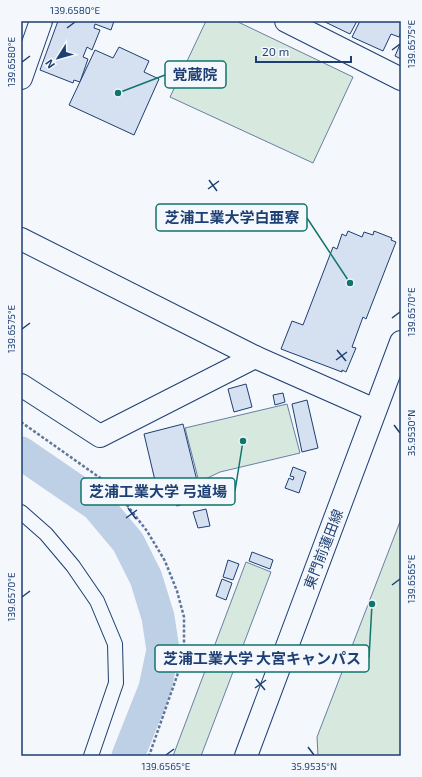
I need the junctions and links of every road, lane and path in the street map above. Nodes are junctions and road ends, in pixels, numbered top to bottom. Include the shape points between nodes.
1 (41, 21) edge
2 (286, 21) edge
3 (21, 78) edge
4 (401, 79) edge
5 (21, 239) edge
6 (401, 342) edge
7 (255, 357) junction
8 (21, 385) edge
9 (375, 410) junction
10 (21, 422) edge
11 (21, 512) edge
12 (91, 756) edge
13 (149, 756) edge
14 (246, 756) edge

1 - 3 street
2 - 4 street
5 - 7 street
6 - 9 street, 東門前蓮田線
7 - 8 street via 100,436
7 - 9 street
9 - 14 street, 東門前蓮田線
10 - 13 path via 113,487 148,531 165,561 177,591 184,617 184,656
11 - 12 lane via 46,534 73,566 97,601 115,644 116,683

